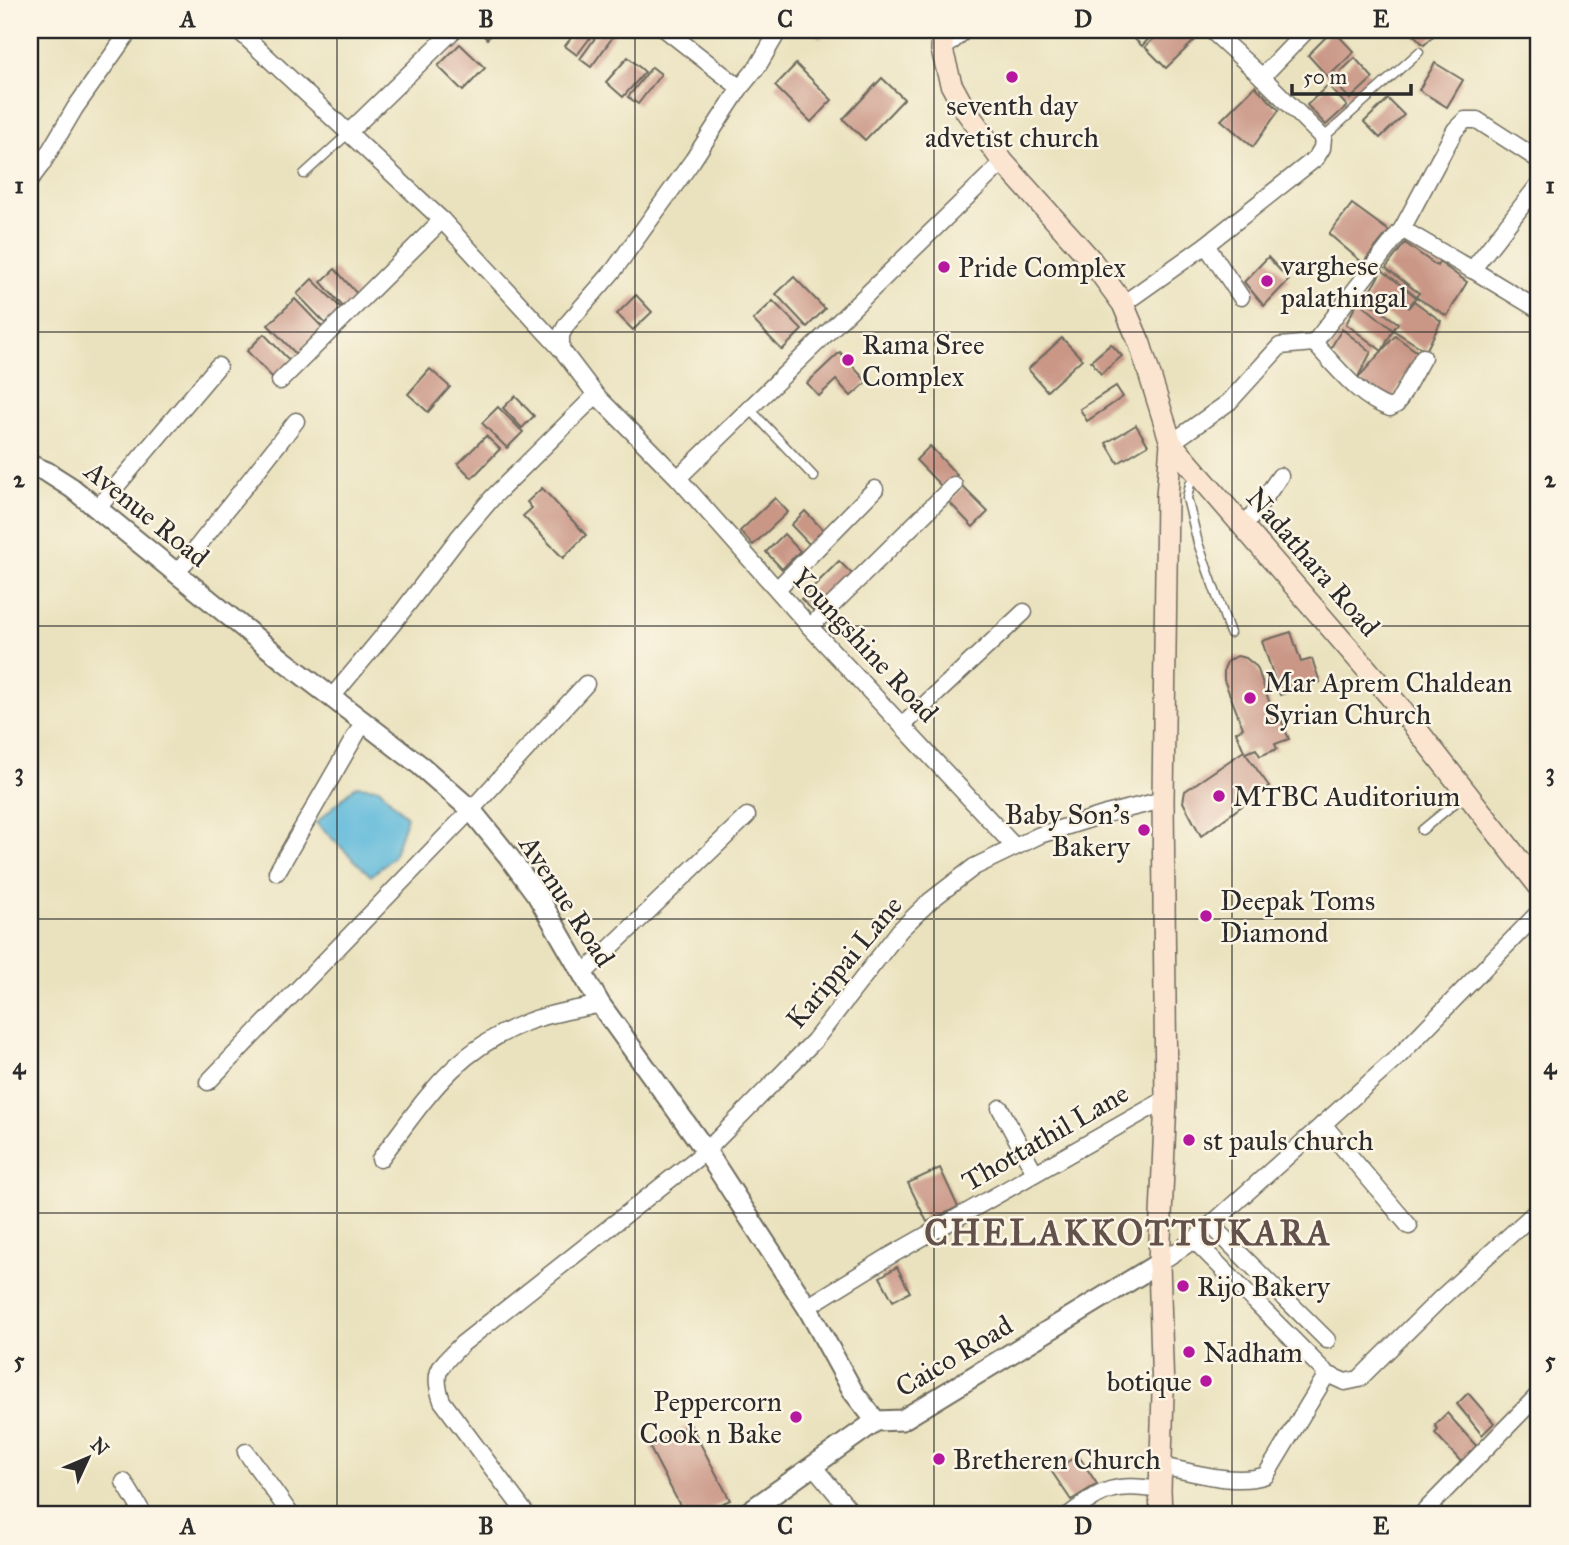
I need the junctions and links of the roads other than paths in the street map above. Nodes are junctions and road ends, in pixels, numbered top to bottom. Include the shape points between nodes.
1 (130, 30) edge
2 (238, 30) edge
3 (454, 30) edge
4 (666, 30) edge
5 (759, 30) edge
6 (965, 30) edge
7 (1212, 30) edge
8 (1307, 30) edge
9 (776, 35) edge
10 (943, 40) edge
11 (1419, 52) dead end
12 (1262, 77) junction
13 (740, 88) junction
14 (349, 132) junction
15 (1323, 138) junction
16 (1539, 160) edge
17 (1003, 162) junction
18 (304, 174) dead end
19 (30, 180) edge
20 (1539, 184) edge
21 (442, 220) junction
22 (1402, 229) junction
23 (1206, 245) junction
24 (1460, 262) junction
25 (1241, 297) dead end
26 (1123, 304) junction
27 (1539, 310) edge
28 (1314, 343) junction
29 (561, 349) junction
30 (1423, 356) dead end
31 (218, 366) dead end
32 (280, 381) dead end
33 (597, 395) junction
34 (749, 408) junction
35 (296, 421) dead end
36 (1171, 443) junction
37 (30, 466) edge
38 (1199, 474) junction
39 (1280, 476) dead end
40 (814, 477) dead end
41 (678, 478) junction
42 (954, 485) dead end
43 (875, 489) dead end
44 (97, 509) junction
45 (1245, 526) junction
46 (176, 574) junction
47 (777, 589) junction
48 (1024, 612) dead end
49 (810, 627) junction
50 (1230, 633) dead end
51 (586, 684) dead end
52 (332, 698) junction
53 (364, 720) junction
54 (903, 725) junction
55 (1467, 793) junction
56 (1163, 800) junction
57 (471, 810) junction
58 (747, 816) dead end
59 (1422, 830) dead end
60 (1014, 846) junction
61 (277, 872) dead end
62 (1539, 886) edge
63 (1539, 912) edge
64 (582, 975) junction
65 (600, 1004) junction
66 (208, 1082) dead end
67 (1166, 1099) junction
68 (1000, 1108) dead end
69 (1323, 1124) junction
70 (706, 1151) junction
71 (380, 1158) dead end
72 (1035, 1173) junction
73 (1539, 1209) edge
74 (1211, 1225) junction
75 (1409, 1226) dead end
76 (1194, 1240) junction
77 (1158, 1263) junction
78 (807, 1307) junction
79 (1327, 1340) dead end
80 (1327, 1374) junction
81 (1539, 1394) edge
82 (876, 1421) junction
83 (246, 1452) dead end
84 (1161, 1466) junction
85 (814, 1467) junction
86 (124, 1482) dead end
87 (1160, 1490) junction
88 (144, 1515) edge
89 (291, 1515) edge
90 (527, 1515) edge
91 (744, 1515) edge
92 (854, 1515) edge
93 (1069, 1515) edge
94 (1161, 1515) edge
95 (1421, 1515) edge

1 - 19 street
2 - 14 street, Youngshine Road
3 - 14 street
4 - 13 street
5 - 9 street
6 - 10 street
7 - 12 street
8 - 12 street
9 - 13 street
10 - 17 main road via 951,84
11 - 15 lane
12 - 15 street
13 - 29 street via 614,270 567,324
14 - 18 lane
14 - 21 street, Youngshine Road
15 - 23 street via 1316,158
16 - 22 street via 1477,120 1465,120 1455,130
17 - 26 main road via 1091,260
17 - 34 street
20 - 24 street via 1472,270
21 - 29 street, Youngshine Road
21 - 32 street
22 - 24 street
22 - 28 street
23 - 25 street
23 - 26 street
24 - 27 street
26 - 36 main road
28 - 30 street via 1359,389 1390,408 1397,404
28 - 36 street via 1280,346 1229,402
29 - 33 street, Youngshine Road
31 - 44 street
33 - 41 street, Youngshine Road
33 - 52 street via 493,497
34 - 40 lane
34 - 41 street
35 - 46 street
36 - 38 main road, Nadathara Road
36 - 56 main road
37 - 44 street, Avenue Road via 55,477
38 - 45 main road, Nadathara Road
38 - 50 lane via 1190,484 1187,498
39 - 45 street
41 - 47 street, Youngshine Road
42 - 49 street
43 - 47 street
44 - 46 street, Avenue Road
45 - 55 main road, Nadathara Road
46 - 52 street, Avenue Road
47 - 49 street, Youngshine Road
48 - 54 street
49 - 54 street, Youngshine Road
51 - 57 street
52 - 53 street, Avenue Road
53 - 57 street, Avenue Road
53 - 61 street
54 - 60 street, Youngshine Road
55 - 59 lane
55 - 62 main road, Nadathara Road
56 - 60 street, Karippai Lane
56 - 67 main road
57 - 64 street, Avenue Road via 537,895
57 - 66 street
58 - 64 street
60 - 70 street, Karippai Lane via 974,867 900,930 814,1041
63 - 69 street via 1399,1056
64 - 65 street, Avenue Road
65 - 70 street, Avenue Road
65 - 71 street via 529,1021 471,1052 446,1073
67 - 72 street, Thottathil Lane
67 - 77 main road
68 - 72 street
69 - 74 street
69 - 75 street
70 - 78 street, Avenue Road
70 - 90 street, Karippai Lane via 462,1344 441,1366 436,1383 442,1401
72 - 78 street, Thottathil Lane
73 - 80 street via 1359,1378 1345,1381
74 - 76 street
74 - 79 street
76 - 77 street
76 - 80 street
77 - 82 street, Caico Road via 902,1420
77 - 84 main road
78 - 82 street, Avenue Road via 854,1393
80 - 84 street via 1266,1475 1239,1480
81 - 95 street
82 - 85 street, Caico Road
83 - 89 street
84 - 87 main road
85 - 91 street, Caico Road
85 - 92 street
86 - 88 street
87 - 93 street via 1130,1485 1096,1495
87 - 94 main road

